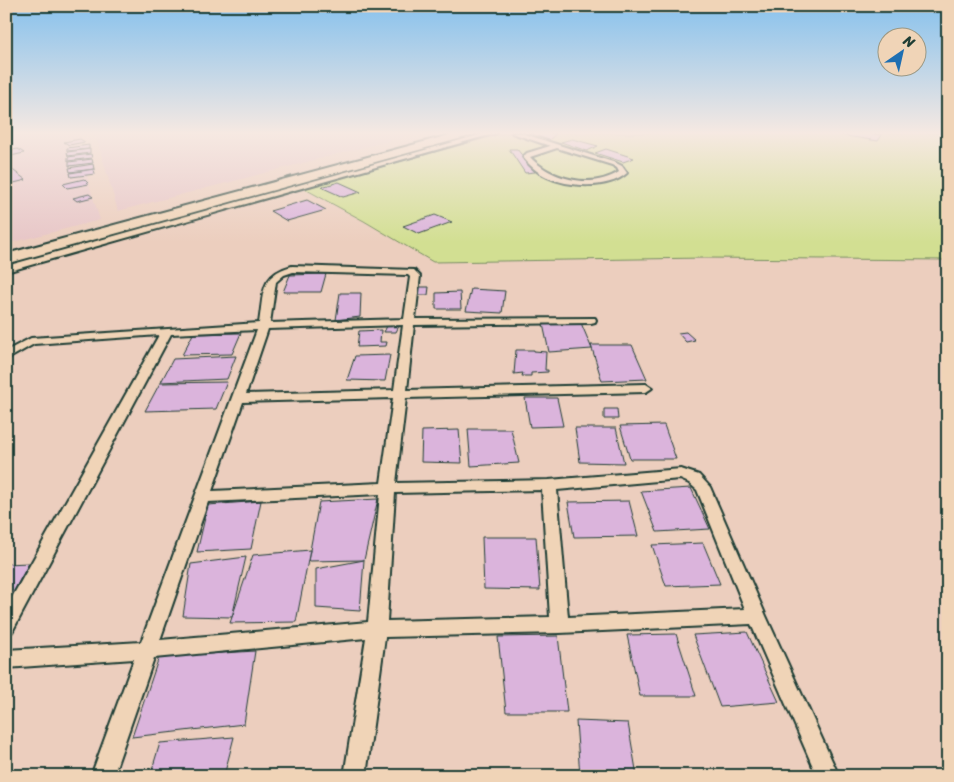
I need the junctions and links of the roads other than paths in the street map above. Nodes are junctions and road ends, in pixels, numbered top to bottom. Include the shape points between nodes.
1 (315, 169) edge
2 (335, 169) edge
3 (362, 169) edge
4 (541, 169) edge
5 (621, 169) edge
6 (6, 253) edge
7 (6, 259) edge
8 (6, 269) edge
9 (591, 320) dead end
10 (408, 322) junction
11 (264, 326) junction
12 (167, 331) junction
13 (6, 357) edge
14 (646, 388) dead end
15 (400, 393) junction
16 (238, 398) junction
17 (549, 485) junction
18 (388, 488) junction
19 (202, 497) junction
20 (757, 616) junction
21 (560, 625) junction
22 (6, 626) edge
23 (377, 629) junction
24 (147, 650) junction
25 (6, 659) edge
26 (102, 776) edge
27 (355, 776) edge
28 (828, 776) edge

1 - 6 highway
2 - 7 highway
3 - 8 street
4 - 5 street via 549,176 564,180 598,181 615,177 623,173
9 - 10 street
10 - 11 street
10 - 11 street via 415,276 411,272 292,269 271,281
10 - 15 street
11 - 12 street
11 - 16 street
12 - 13 street via 31,341
12 - 22 street
14 - 15 street
15 - 16 street
15 - 18 street
16 - 19 street
17 - 18 street
17 - 20 street via 681,474 694,479 703,487
17 - 21 street
18 - 19 street
18 - 23 street
19 - 24 street
20 - 21 street
20 - 28 street
21 - 23 street
23 - 24 street
23 - 27 street
24 - 25 street
24 - 26 street

